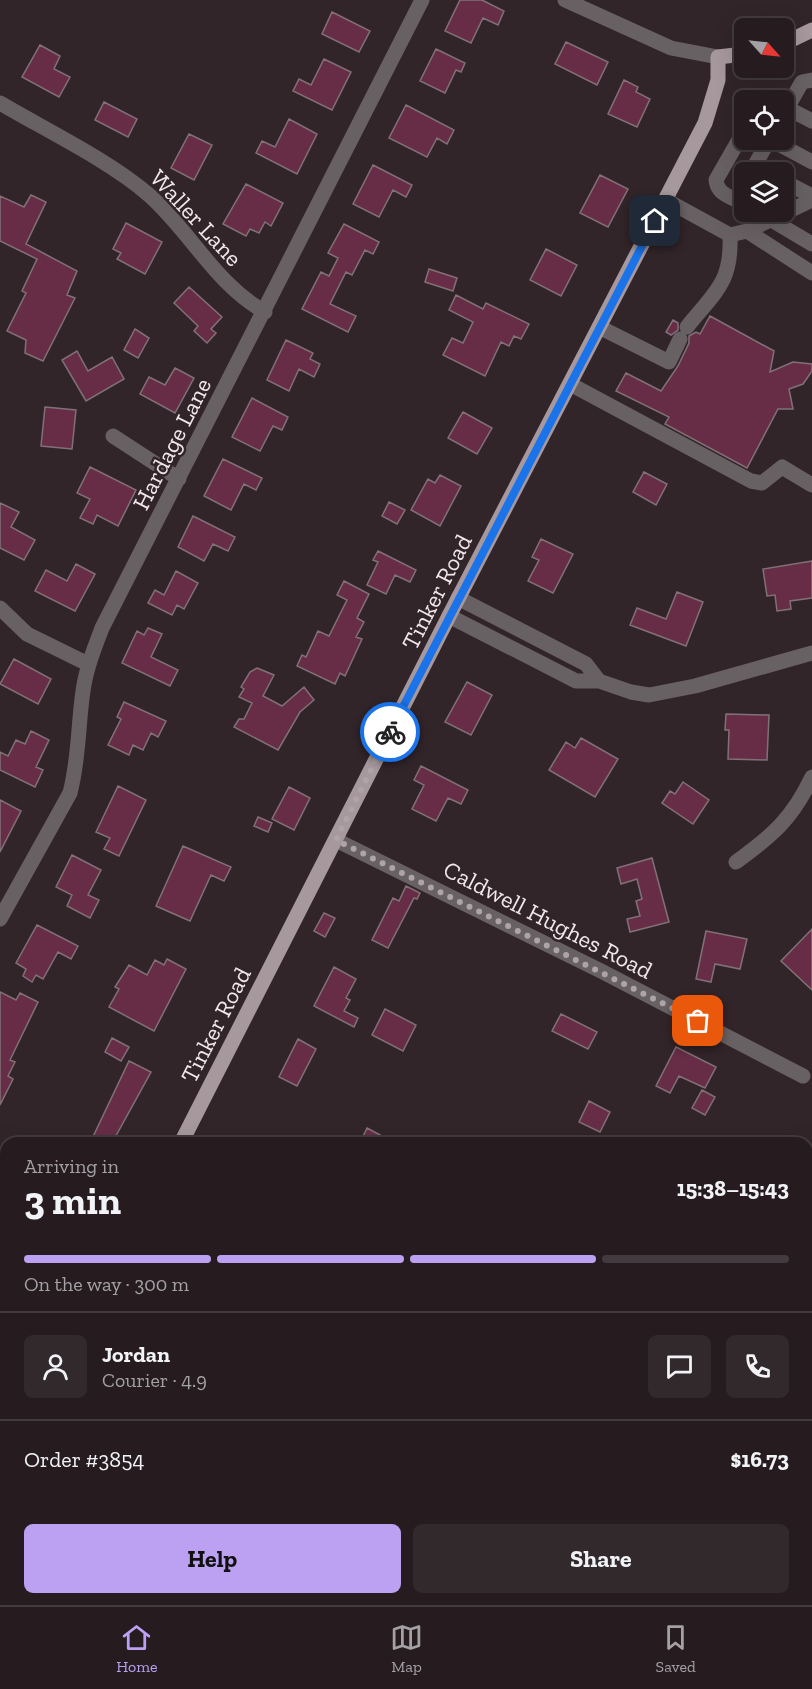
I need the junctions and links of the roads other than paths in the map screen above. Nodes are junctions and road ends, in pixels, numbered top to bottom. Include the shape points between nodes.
1 (422, 0) edge
2 (565, 0) edge
3 (812, 30) edge
4 (794, 39) edge
5 (734, 55) edge
6 (718, 57) junction
7 (812, 80) edge
8 (794, 96) edge
9 (0, 103) edge
10 (794, 114) edge
11 (812, 121) edge
12 (734, 148) edge
13 (789, 150) edge
14 (812, 162) edge
15 (794, 187) edge
16 (812, 198) edge
17 (734, 199) edge
18 (666, 200) junction
19 (794, 208) edge
20 (766, 222) edge
21 (778, 222) edge
22 (747, 231) junction
23 (730, 235) junction
24 (812, 244) edge
25 (812, 273) edge
26 (265, 312) junction
27 (599, 327) junction
28 (570, 384) junction
29 (113, 436) dead end
30 (179, 479) junction
31 (812, 485) edge
32 (459, 598) junction
33 (0, 608) edge
34 (449, 616) junction
35 (812, 653) edge
36 (88, 664) junction
37 (599, 681) junction
38 (812, 777) edge
39 (336, 840) junction
40 (736, 862) dead end
41 (0, 919) edge
42 (803, 1076) dead end
43 (184, 1137) edge

1 - 26 street, Hardage Lane
2 - 6 street via 671,48
3 - 4 main road
5 - 6 main road
6 - 18 main road, Tinker Road via 718,80 705,123
7 - 8 street via 802,82
9 - 26 street, Waller Lane via 133,182 165,212 219,276 246,302
10 - 11 street
12 - 17 street via 716,180 722,193
13 - 14 street
15 - 16 street
16 - 19 street
18 - 23 street
18 - 27 main road, Tinker Road
20 - 22 street
21 - 24 street
22 - 23 street
22 - 25 street
23 - 27 street via 731,259 724,280 683,333 669,362
26 - 30 street, Hardage Lane
27 - 28 main road, Tinker Road
28 - 31 street via 751,481 762,483 782,468
28 - 32 main road, Tinker Road
29 - 30 street
30 - 36 street, Hardage Lane via 102,628
32 - 34 main road, Tinker Road
32 - 37 street via 586,664
33 - 36 street via 27,634
34 - 37 street via 576,681
34 - 39 main road, Tinker Road
35 - 37 street via 649,695
36 - 41 street, Hardage Lane via 70,793
38 - 40 street via 790,816 772,836
39 - 42 street, Caldwell Hughes Road via 602,971
39 - 43 main road, Tinker Road

